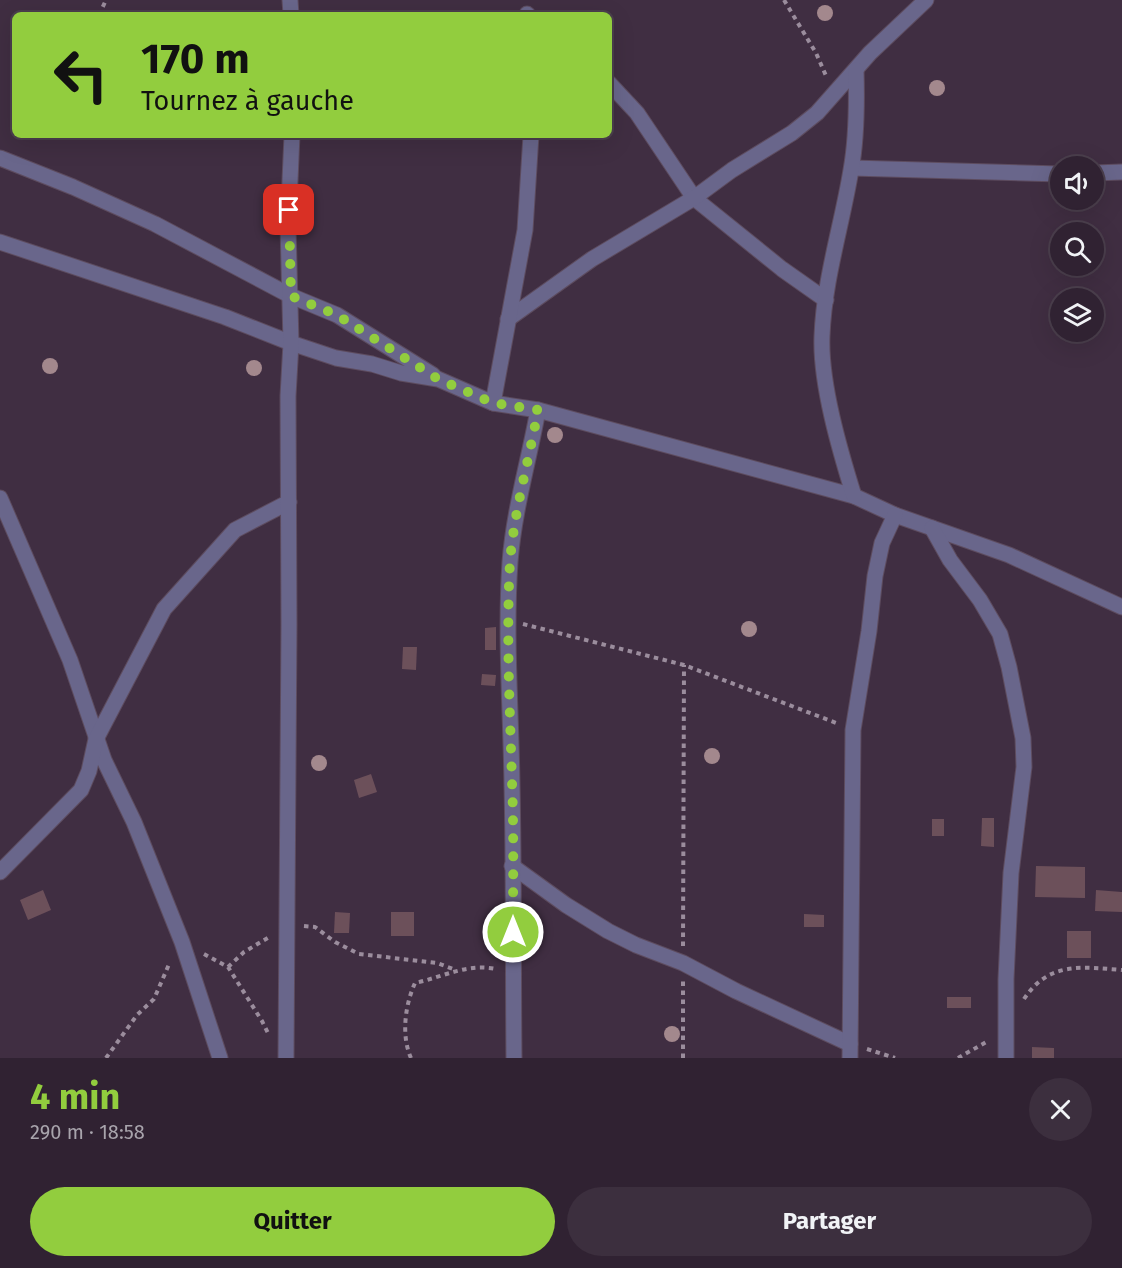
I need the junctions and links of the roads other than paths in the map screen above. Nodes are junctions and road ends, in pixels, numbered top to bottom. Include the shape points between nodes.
1 (926, 0) edge
2 (856, 70) junction
3 (612, 86) edge
4 (292, 138) edge
5 (531, 138) edge
6 (0, 158) edge
7 (852, 168) junction
8 (1122, 172) edge
9 (1104, 173) edge
10 (1050, 174) edge
11 (694, 198) junction
12 (0, 242) edge
13 (291, 296) junction
14 (826, 300) junction
15 (507, 319) junction
16 (291, 344) junction
17 (438, 379) junction
18 (493, 403) junction
19 (538, 410) junction
20 (854, 496) junction
21 (0, 498) edge
22 (289, 502) junction
23 (896, 515) junction
24 (932, 528) junction
25 (1122, 607) edge
26 (96, 739) junction
27 (512, 866) junction
28 (0, 872) edge
29 (850, 1051) edge
30 (220, 1058) edge
31 (286, 1058) edge
32 (514, 1058) edge
33 (1006, 1058) edge

1 - 2 street
2 - 7 street
2 - 11 street via 792,133
3 - 11 street via 637,113
4 - 13 street via 288,226
5 - 15 street via 525,230
6 - 13 street via 155,224
7 - 10 street
7 - 14 street
8 - 9 street
11 - 14 street
11 - 15 street via 611,246
12 - 16 street via 225,317
13 - 16 street
13 - 17 street via 337,315
14 - 20 street via 822,337 825,376
15 - 18 street
16 - 17 street via 336,358
16 - 22 street
17 - 18 street
18 - 19 street
19 - 20 street
19 - 27 street via 510,560
20 - 23 street
21 - 26 street via 70,660
22 - 26 street via 235,530 164,609
22 - 31 street
23 - 24 street
23 - 29 street via 882,543 875,576 853,730
24 - 25 street via 1009,555
24 - 33 street via 1000,634 1023,738 1024,767 1011,873
26 - 28 street via 81,790
26 - 30 street via 182,942
27 - 29 street via 608,931 683,963
27 - 32 street

